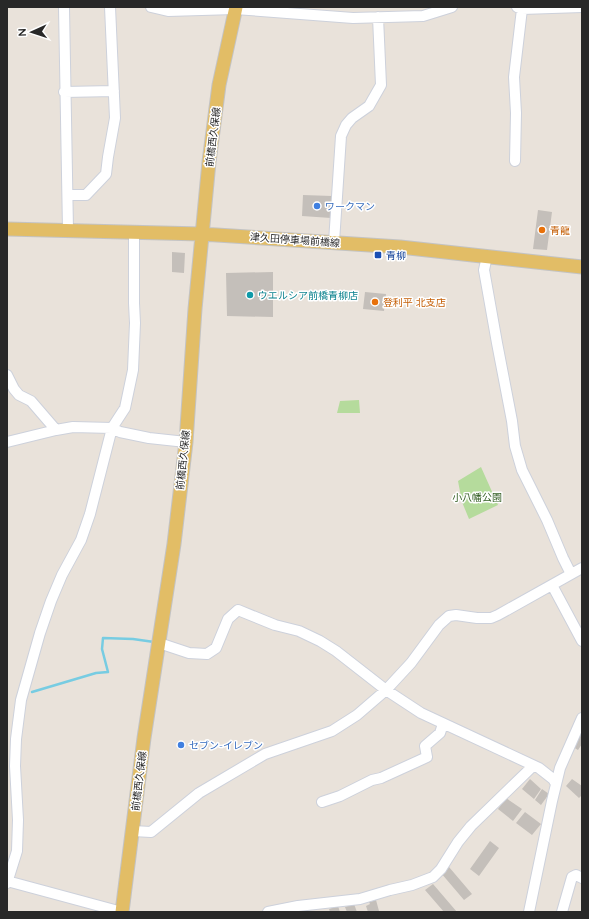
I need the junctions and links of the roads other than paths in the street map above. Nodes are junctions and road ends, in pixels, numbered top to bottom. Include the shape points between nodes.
1 (64, 7) edge
2 (110, 7) edge
3 (151, 7) edge
4 (452, 7) edge
5 (582, 7) edge
6 (235, 8) edge
7 (519, 8) edge
8 (327, 11) edge
9 (412, 12) edge
10 (378, 17) junction
11 (114, 91) junction
12 (64, 92) junction
13 (515, 160) dead end
14 (68, 195) junction
15 (7, 230) edge
16 (68, 230) junction
17 (134, 232) junction
18 (201, 234) junction
19 (334, 242) junction
20 (487, 256) junction
21 (582, 267) edge
22 (7, 375) edge
23 (112, 428) junction
24 (56, 430) junction
25 (7, 442) edge
26 (186, 442) junction
27 (582, 568) edge
28 (571, 574) junction
29 (552, 584) junction
30 (582, 641) edge
31 (159, 643) junction
32 (386, 690) junction
33 (582, 718) edge
34 (443, 724) junction
35 (533, 766) junction
36 (556, 784) junction
37 (322, 802) dead end
38 (133, 831) junction
39 (582, 878) edge
40 (7, 882) edge
41 (122, 912) edge
42 (268, 912) edge
43 (529, 912) edge
44 (562, 912) edge

1 - 12 street
2 - 11 street
3 - 6 street via 168,10
4 - 9 street via 423,16
5 - 7 street
6 - 8 street
6 - 18 main road, 前橋西久保線 via 219,84
7 - 13 street via 514,77
8 - 10 street via 352,18
9 - 10 street
10 - 19 street via 381,85 369,106 352,118 341,136
11 - 12 street
11 - 14 street via 115,118 106,174 86,195
12 - 14 street
14 - 16 street
15 - 16 main road, 津久田停車場前橋線
16 - 17 main road, 津久田停車場前橋線
17 - 18 main road, 津久田停車場前橋線
17 - 23 street via 135,323 132,370 125,408
18 - 19 main road, 津久田停車場前橋線
18 - 26 main road, 前橋西久保線
19 - 20 main road, 津久田停車場前橋線
20 - 21 main road, 津久田停車場前橋線
20 - 28 street via 484,270 515,446 522,470
22 - 24 street via 14,389 31,401
23 - 24 street via 73,427
23 - 26 street via 149,438
23 - 40 street via 88,520 51,601 21,700 15,766 18,820 16,851
24 - 25 street
26 - 31 main road, 前橋西久保線
27 - 28 street
28 - 29 street
29 - 30 street
29 - 32 street via 491,618 449,616 439,625 412,663
31 - 32 street via 189,653 207,654 216,648 228,620 238,610 320,641
31 - 38 main road, 前橋西久保線
32 - 34 street
32 - 38 street via 332,731 264,754 199,794 151,832
33 - 36 street via 560,768
34 - 35 street
34 - 37 street via 440,733 425,746 427,757
35 - 36 street via 546,773
35 - 42 street via 471,826 433,876 412,885 360,898
36 - 43 street
38 - 41 main road, 前橋西久保線
39 - 44 street via 576,875 572,877
40 - 41 street

